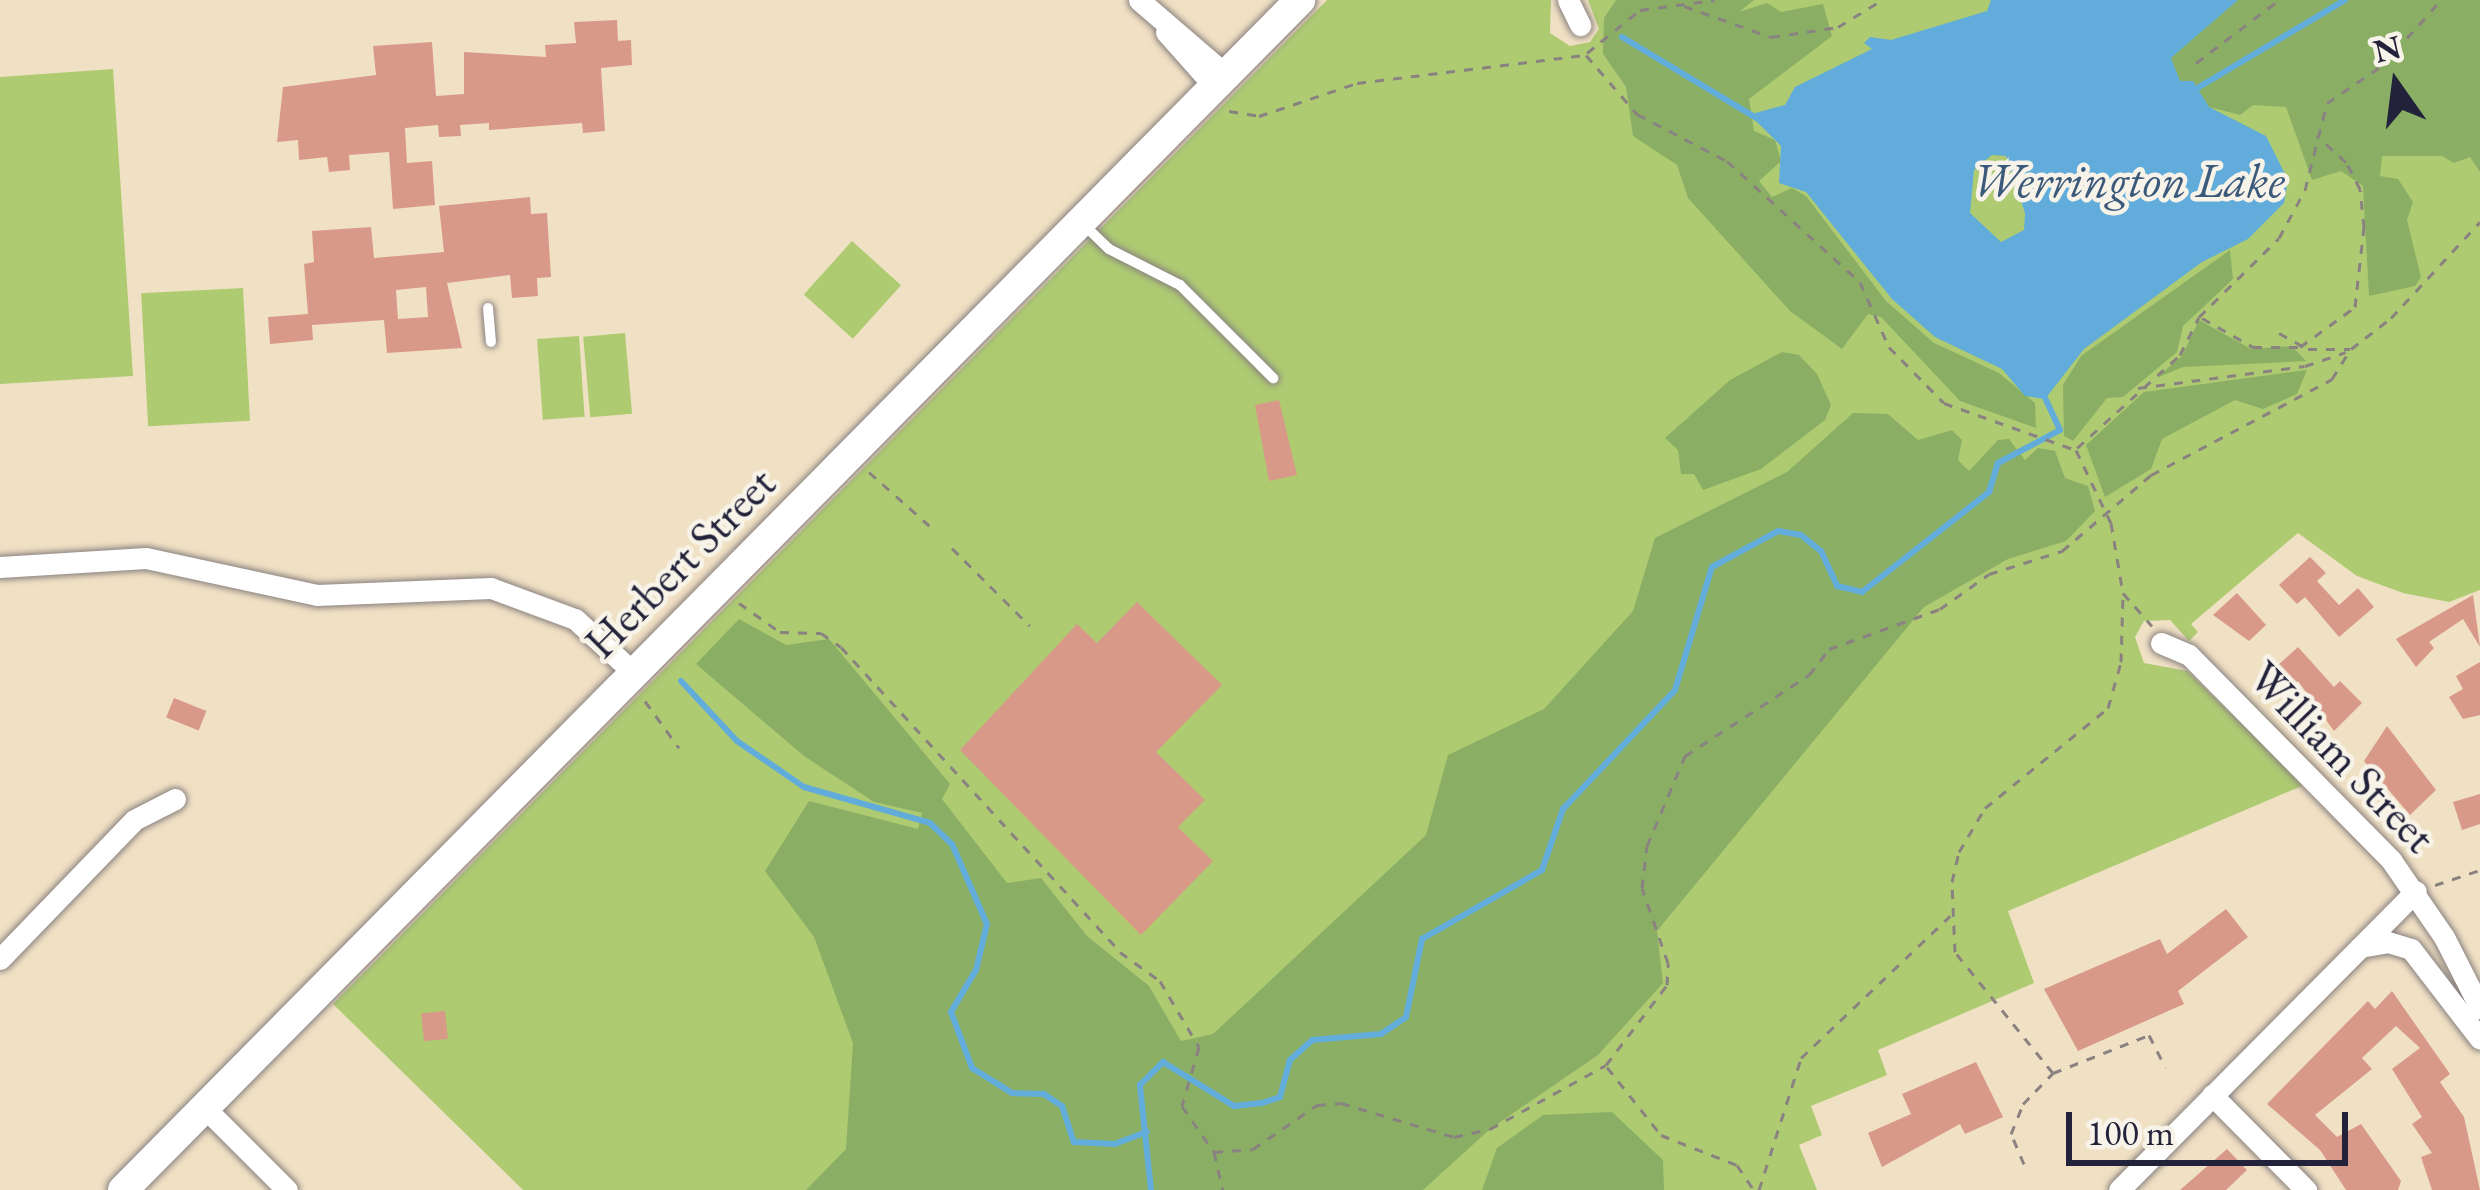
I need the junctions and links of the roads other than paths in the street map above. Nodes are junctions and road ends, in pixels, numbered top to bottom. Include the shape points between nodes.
1 (1300, 0) edge
2 (1568, 0) edge
3 (1143, 4) edge
4 (1580, 25) dead end
5 (1213, 86) junction
6 (1079, 220) junction
7 (488, 308) dead end
8 (490, 342) dead end
9 (1273, 378) dead end
10 (0, 567) edge
11 (2161, 644) road end
12 (631, 677) junction
13 (175, 799) dead end
14 (2416, 891) junction
15 (2357, 948) junction
16 (0, 959) edge
17 (2480, 1008) edge
18 (2480, 1039) edge
19 (2212, 1095) junction
20 (205, 1108) junction
21 (123, 1190) edge
22 (287, 1190) edge
23 (2119, 1190) edge
24 (2306, 1190) edge

1 - 5 street, Herbert Street
2 - 4 street
3 - 5 street
5 - 6 street, Herbert Street
6 - 9 lane via 1109,248 1180,285
6 - 12 street, Herbert Street
7 - 8 lane
10 - 12 street via 146,558 317,595 502,590 575,619
11 - 14 street, William Street via 2189,655
12 - 20 street, Herbert Street
13 - 16 street via 134,820
14 - 15 street
14 - 17 street, William Street
15 - 18 street via 2388,941 2411,950
15 - 19 street
19 - 23 street
19 - 24 street
20 - 21 street, Herbert Street
20 - 22 street

